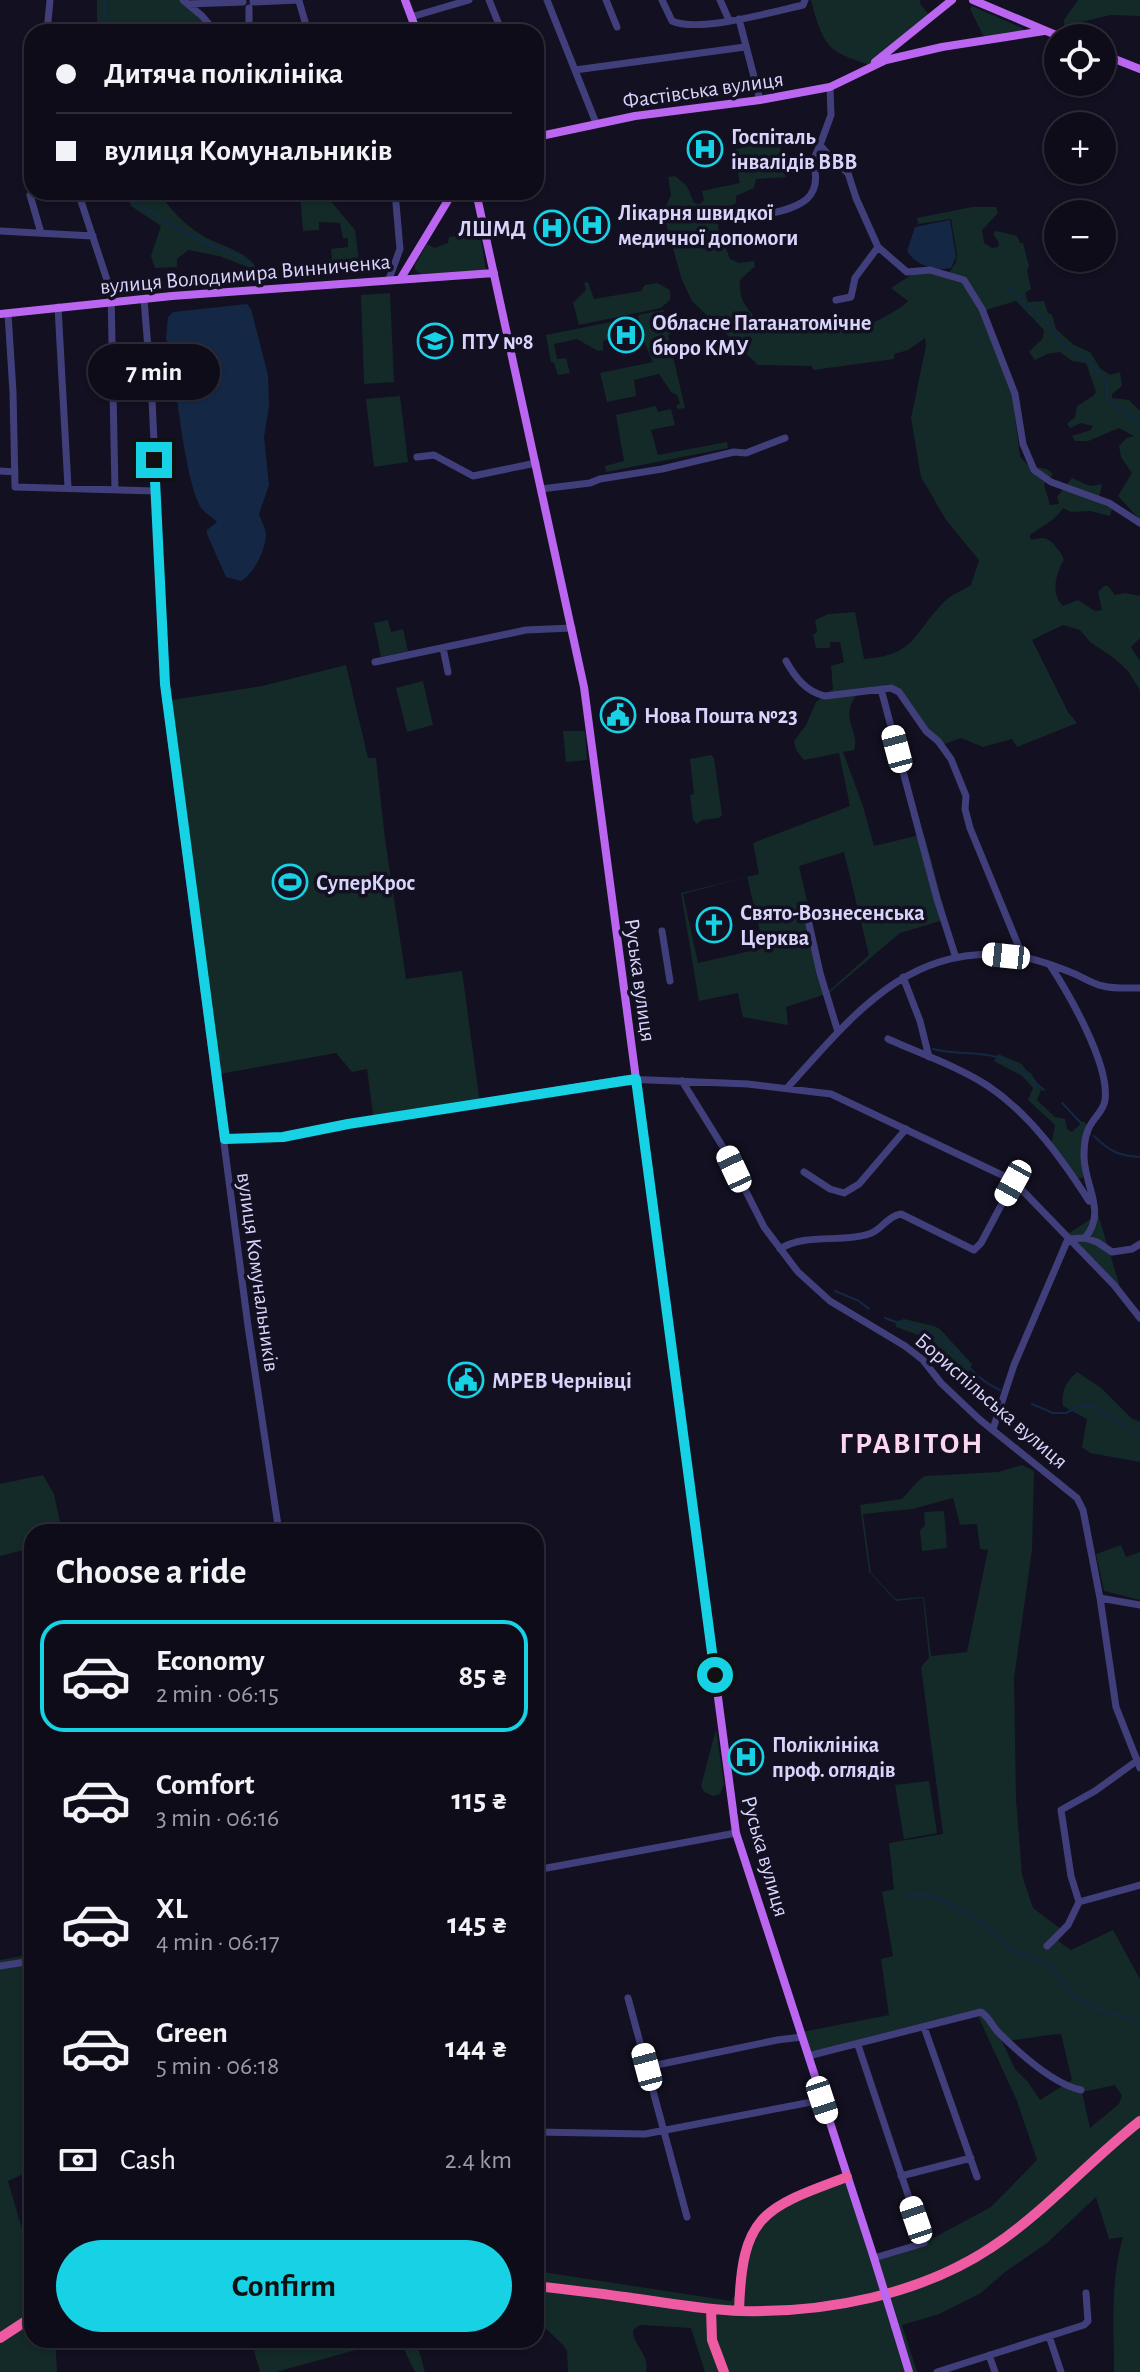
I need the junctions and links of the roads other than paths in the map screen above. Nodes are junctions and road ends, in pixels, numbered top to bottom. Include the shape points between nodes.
1 (50, 0) edge
2 (405, 0) edge
3 (469, 0) edge
4 (489, 0) edge
5 (547, 0) edge
6 (606, 0) edge
7 (662, 0) edge
8 (720, 0) edge
9 (778, 0) edge
10 (973, 0) edge
11 (299, 1) edge
12 (186, 2) edge
13 (248, 2) edge
14 (805, 2) edge
15 (950, 2) edge
16 (782, 10) junction
17 (411, 17) junction
18 (739, 19) junction
19 (729, 20) junction
20 (1024, 22) junction
21 (48, 24) edge
22 (208, 24) edge
23 (249, 24) edge
24 (306, 24) edge
25 (414, 24) edge
26 (499, 24) edge
27 (617, 27) dead end
28 (1044, 31) joint
29 (1025, 33) junction
30 (745, 47) junction
31 (1116, 60) edge
32 (871, 66) junction
33 (1140, 69) edge
34 (575, 70) junction
35 (830, 87) junction
36 (760, 100) junction
37 (596, 123) junction
38 (544, 135) edge
39 (820, 145) junction
40 (31, 200) edge
41 (81, 200) edge
42 (396, 200) edge
43 (448, 200) edge
44 (478, 200) edge
45 (483, 200) edge
46 (482, 213) junction
47 (768, 214) dead end
48 (0, 231) edge
49 (41, 233) junction
50 (93, 236) junction
51 (878, 247) junction
52 (494, 273) junction
53 (401, 278) junction
54 (389, 279) junction
55 (144, 299) junction
56 (836, 300) dead end
57 (111, 301) junction
58 (58, 307) junction
59 (4, 314) edge
60 (785, 438) dead end
61 (417, 457) dead end
62 (536, 463) junction
63 (0, 471) edge
64 (15, 472) junction
65 (68, 487) junction
66 (541, 489) junction
67 (115, 490) junction
68 (155, 491) junction
69 (1140, 523) edge
70 (572, 628) junction
71 (443, 648) junction
72 (786, 661) dead end
73 (375, 662) dead end
74 (448, 672) dead end
75 (881, 689) junction
76 (807, 915) dead end
77 (662, 931) dead end
78 (1023, 957) junction
79 (956, 958) junction
80 (1050, 965) junction
81 (903, 977) junction
82 (670, 981) dead end
83 (1140, 988) edge
84 (838, 1032) junction
85 (888, 1039) dead end
86 (929, 1057) junction
87 (636, 1079) junction
88 (682, 1081) junction
89 (788, 1087) junction
90 (906, 1129) junction
91 (225, 1139) junction
92 (804, 1172) dead end
93 (1013, 1183) junction
94 (1095, 1210) junction
95 (1085, 1238) junction
96 (1068, 1239) junction
97 (1140, 1244) edge
98 (780, 1249) junction
99 (1140, 1318) edge
100 (993, 1429) junction
101 (278, 1524) edge
102 (1100, 1598) junction
103 (1140, 1605) edge
104 (1139, 1763) edge
105 (736, 1833) junction
106 (544, 1869) edge
107 (1140, 1885) edge
108 (1079, 1902) junction
109 (1047, 1946) dead end
110 (24, 1962) edge
111 (0, 1966) edge
112 (628, 1998) dead end
113 (924, 2027) junction
114 (802, 2037) junction
115 (858, 2045) junction
116 (808, 2056) junction
117 (647, 2067) junction
118 (1081, 2090) dead end
119 (822, 2100) junction
120 (1140, 2121) edge
121 (544, 2132) edge
122 (664, 2132) junction
123 (971, 2158) junction
124 (901, 2176) junction
125 (847, 2177) junction
126 (977, 2177) dead end
127 (687, 2217) dead end
128 (874, 2258) junction
129 (544, 2287) edge
130 (1086, 2293) dead end
131 (711, 2309) junction
132 (739, 2311) junction
133 (24, 2322) edge
134 (1049, 2336) junction
135 (0, 2338) edge
136 (989, 2355) junction
137 (724, 2372) edge
138 (909, 2372) edge
139 (937, 2372) edge
140 (995, 2372) edge
141 (1061, 2372) edge

1 - 21 street
2 - 17 main road
3 - 17 street
4 - 26 street
5 - 34 street
6 - 27 street
7 - 19 street via 672,21 684,25
8 - 19 street
9 - 16 street
10 - 20 main road
11 - 13 street
11 - 24 street
12 - 13 street
12 - 22 street
13 - 23 street
14 - 16 street
15 - 32 main road, Фастівська вулиця
16 - 18 street
17 - 25 main road
18 - 19 street
18 - 30 street
20 - 28 main road
20 - 29 main road
28 - 29 main road, Фастівська вулиця
29 - 32 main road, Фастівська вулиця
30 - 34 street
30 - 36 street
31 - 33 main road
32 - 35 main road, Фастівська вулиця
34 - 37 street
35 - 36 main road, Фастівська вулиця
35 - 39 street via 831,115
36 - 37 main road, Фастівська вулиця
37 - 38 main road, Фастівська вулиця
39 - 47 street via 814,154 817,174 810,196 794,208
39 - 51 street via 848,173
40 - 49 street
41 - 50 street
42 - 54 street via 400,249
43 - 53 main road
44 - 46 main road, Руська вулиця
45 - 46 main road
46 - 52 main road, Руська вулиця
48 - 49 street
49 - 50 street
50 - 57 street
51 - 56 street via 855,278 851,297
51 - 69 street via 907,272 930,270 964,280 982,309 1015,394 1024,450 1034,470 1051,482 1109,503
52 - 53 main road, вулиця Володимира Винниченка
52 - 62 main road, Руська вулиця
53 - 54 main road, вулиця Володимира Винниченка
54 - 55 main road, вулиця Володимира Винниченка
55 - 57 main road, вулиця Володимира Винниченка
55 - 68 street, вулиця Комунальників
57 - 58 main road, вулиця Володимира Винниченка
57 - 67 street
58 - 59 main road, вулиця Володимира Винниченка
58 - 65 street
59 - 64 street
60 - 66 street via 746,453
61 - 62 street via 434,455 473,476
62 - 66 main road, Руська вулиця
63 - 64 street
64 - 65 street via 15,487
65 - 67 street
66 - 70 main road, Руська вулиця
67 - 68 street
68 - 91 street, вулиця Комунальників via 166,701
70 - 71 street via 526,630
70 - 87 main road, Руська вулиця
71 - 73 street
71 - 74 street
72 - 75 street via 816,694
75 - 78 street via 899,692 951,759 966,796 970,828
75 - 79 street
76 - 84 street
77 - 82 street
78 - 79 street
78 - 80 street
79 - 81 street
80 - 83 street via 1106,987
80 - 94 street via 1071,997 1105,1086 1102,1109 1084,1143 1085,1177
81 - 84 street
81 - 86 street
84 - 89 street
85 - 86 street
86 - 94 street via 990,1088 1023,1116
87 - 88 street
87 - 91 street via 302,1134
87 - 105 main road, Руська вулиця
88 - 89 street
88 - 98 street, Бориспільська вулиця
89 - 90 street via 831,1094
90 - 92 street via 859,1184 844,1193
90 - 93 street
91 - 101 street, вулиця Комунальників
93 - 96 street
93 - 98 street via 974,1250 901,1214 874,1233
94 - 95 street via 1095,1226
95 - 96 street
95 - 97 street via 1112,1252
96 - 99 street
96 - 100 street
98 - 100 street, Бориспільська вулиця via 830,1301 923,1360
100 - 102 street, Бориспільська вулиця via 1077,1498
102 - 103 street
102 - 104 street, Бориспільська вулиця via 1116,1707
104 - 108 street via 1061,1810
105 - 106 street
105 - 114 main road, Руська вулиця
107 - 108 street
108 - 109 street via 1068,1925
110 - 111 street
112 - 117 street
113 - 115 street
113 - 118 street via 981,2012 1057,2081
113 - 123 street
114 - 116 main road, Руська вулиця
114 - 117 street
115 - 116 street
115 - 124 street
116 - 119 main road, Руська вулиця
117 - 122 street
119 - 122 street
119 - 125 main road, Руська вулиця
120 - 132 highway via 1016,2230 946,2273 859,2300
121 - 122 street
122 - 127 street
123 - 124 street
123 - 126 street
124 - 128 street via 924,2243
125 - 128 main road, Руська вулиця
125 - 132 highway via 792,2197 759,2221 748,2248
128 - 138 main road, bridge
129 - 131 highway
130 - 134 street via 1088,2321
131 - 132 highway
131 - 137 highway via 712,2340
133 - 135 highway
134 - 136 street
134 - 141 street
136 - 139 street
136 - 140 street

